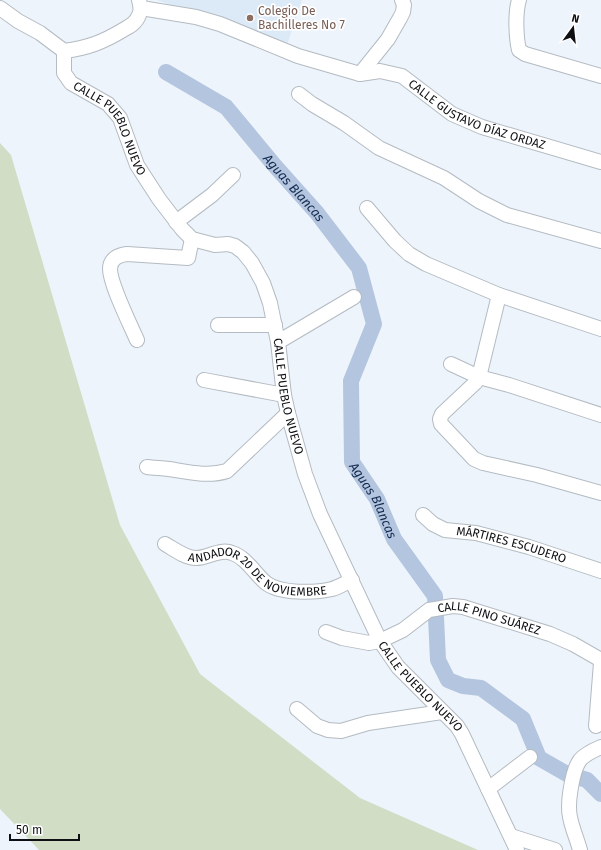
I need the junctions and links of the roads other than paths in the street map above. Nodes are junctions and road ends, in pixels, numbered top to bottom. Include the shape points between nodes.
1 (402, 0) edge
2 (517, 2) edge
3 (140, 4) edge
4 (0, 8) edge
5 (64, 52) junction
6 (360, 74) junction
7 (601, 76) edge
8 (299, 94) dead end
9 (601, 162) edge
10 (233, 175) dead end
11 (366, 208) dead end
12 (176, 222) junction
13 (192, 239) junction
14 (601, 241) edge
15 (499, 295) junction
16 (354, 297) dead end
17 (275, 325) junction
18 (218, 326) dead end
19 (601, 329) edge
20 (137, 340) dead end
21 (278, 342) junction
22 (451, 364) dead end
23 (479, 377) junction
24 (204, 380) dead end
25 (284, 395) junction
26 (288, 413) junction
27 (601, 415) edge
28 (146, 467) dead end
29 (601, 493) edge
30 (423, 515) dead end
31 (165, 544) dead end
32 (601, 571) edge
33 (352, 580) junction
34 (326, 632) dead end
35 (380, 641) junction
36 (601, 660) edge
37 (601, 663) edge
38 (297, 709) dead end
39 (442, 712) junction
40 (596, 726) dead end
41 (601, 746) edge
42 (530, 757) dead end
43 (488, 789) junction
44 (511, 836) junction
45 (517, 850) edge
46 (555, 850) edge
47 (580, 850) edge

1 - 6 street via 404,5 400,18 388,39
2 - 7 street via 519,50
3 - 5 street via 140,15 135,22 105,41
3 - 6 street, CALLE GUSTAVO DÍAZ ORDAZ via 220,24 298,56
4 - 5 street via 40,33
5 - 12 street, CALLE PUEBLO NUEVO via 64,73 71,83 108,104 120,118 137,165
6 - 9 street, CALLE GUSTAVO DÍAZ ORDAZ via 380,71 402,76 452,114 482,127
8 - 14 street via 379,148 423,167 507,215
10 - 12 street via 212,195
11 - 15 street via 409,254 426,264
12 - 13 street, CALLE PUEBLO NUEVO
13 - 17 street, CALLE PUEBLO NUEVO via 215,245 228,244 243,252 263,283
13 - 20 street via 188,258 127,254 118,255 113,260 110,268 113,285
15 - 19 street
15 - 23 street
16 - 21 street
17 - 18 street
17 - 21 street, CALLE PUEBLO NUEVO
21 - 25 street, CALLE PUEBLO NUEVO
22 - 23 street
23 - 27 street
23 - 29 street via 440,419 441,424 474,459
24 - 25 street
25 - 26 street, CALLE PUEBLO NUEVO
26 - 28 street via 222,473 198,474
26 - 33 street, CALLE PUEBLO NUEVO via 305,474 320,514
30 - 32 street, MÁRTIRES ESCUDERO via 445,530 476,533 529,547
31 - 33 street, ANDADOR 20 DE NOVIEMBRE via 182,554 196,558 230,552 241,557 267,584 287,591 332,589
33 - 35 street, CALLE PUEBLO NUEVO
34 - 35 street via 369,643
35 - 36 street, CALLE PINO SUÁREZ via 403,630 429,610 453,606 475,610 550,634
35 - 39 street, CALLE PUEBLO NUEVO via 398,666
37 - 40 street
38 - 39 street via 317,726 341,731 368,723
39 - 43 street, CALLE PUEBLO NUEVO via 462,734
41 - 47 street via 580,760 574,776 569,802 570,817
42 - 43 street
43 - 44 street, CALLE PUEBLO NUEVO
44 - 45 street, CALLE PUEBLO NUEVO
44 - 46 street

